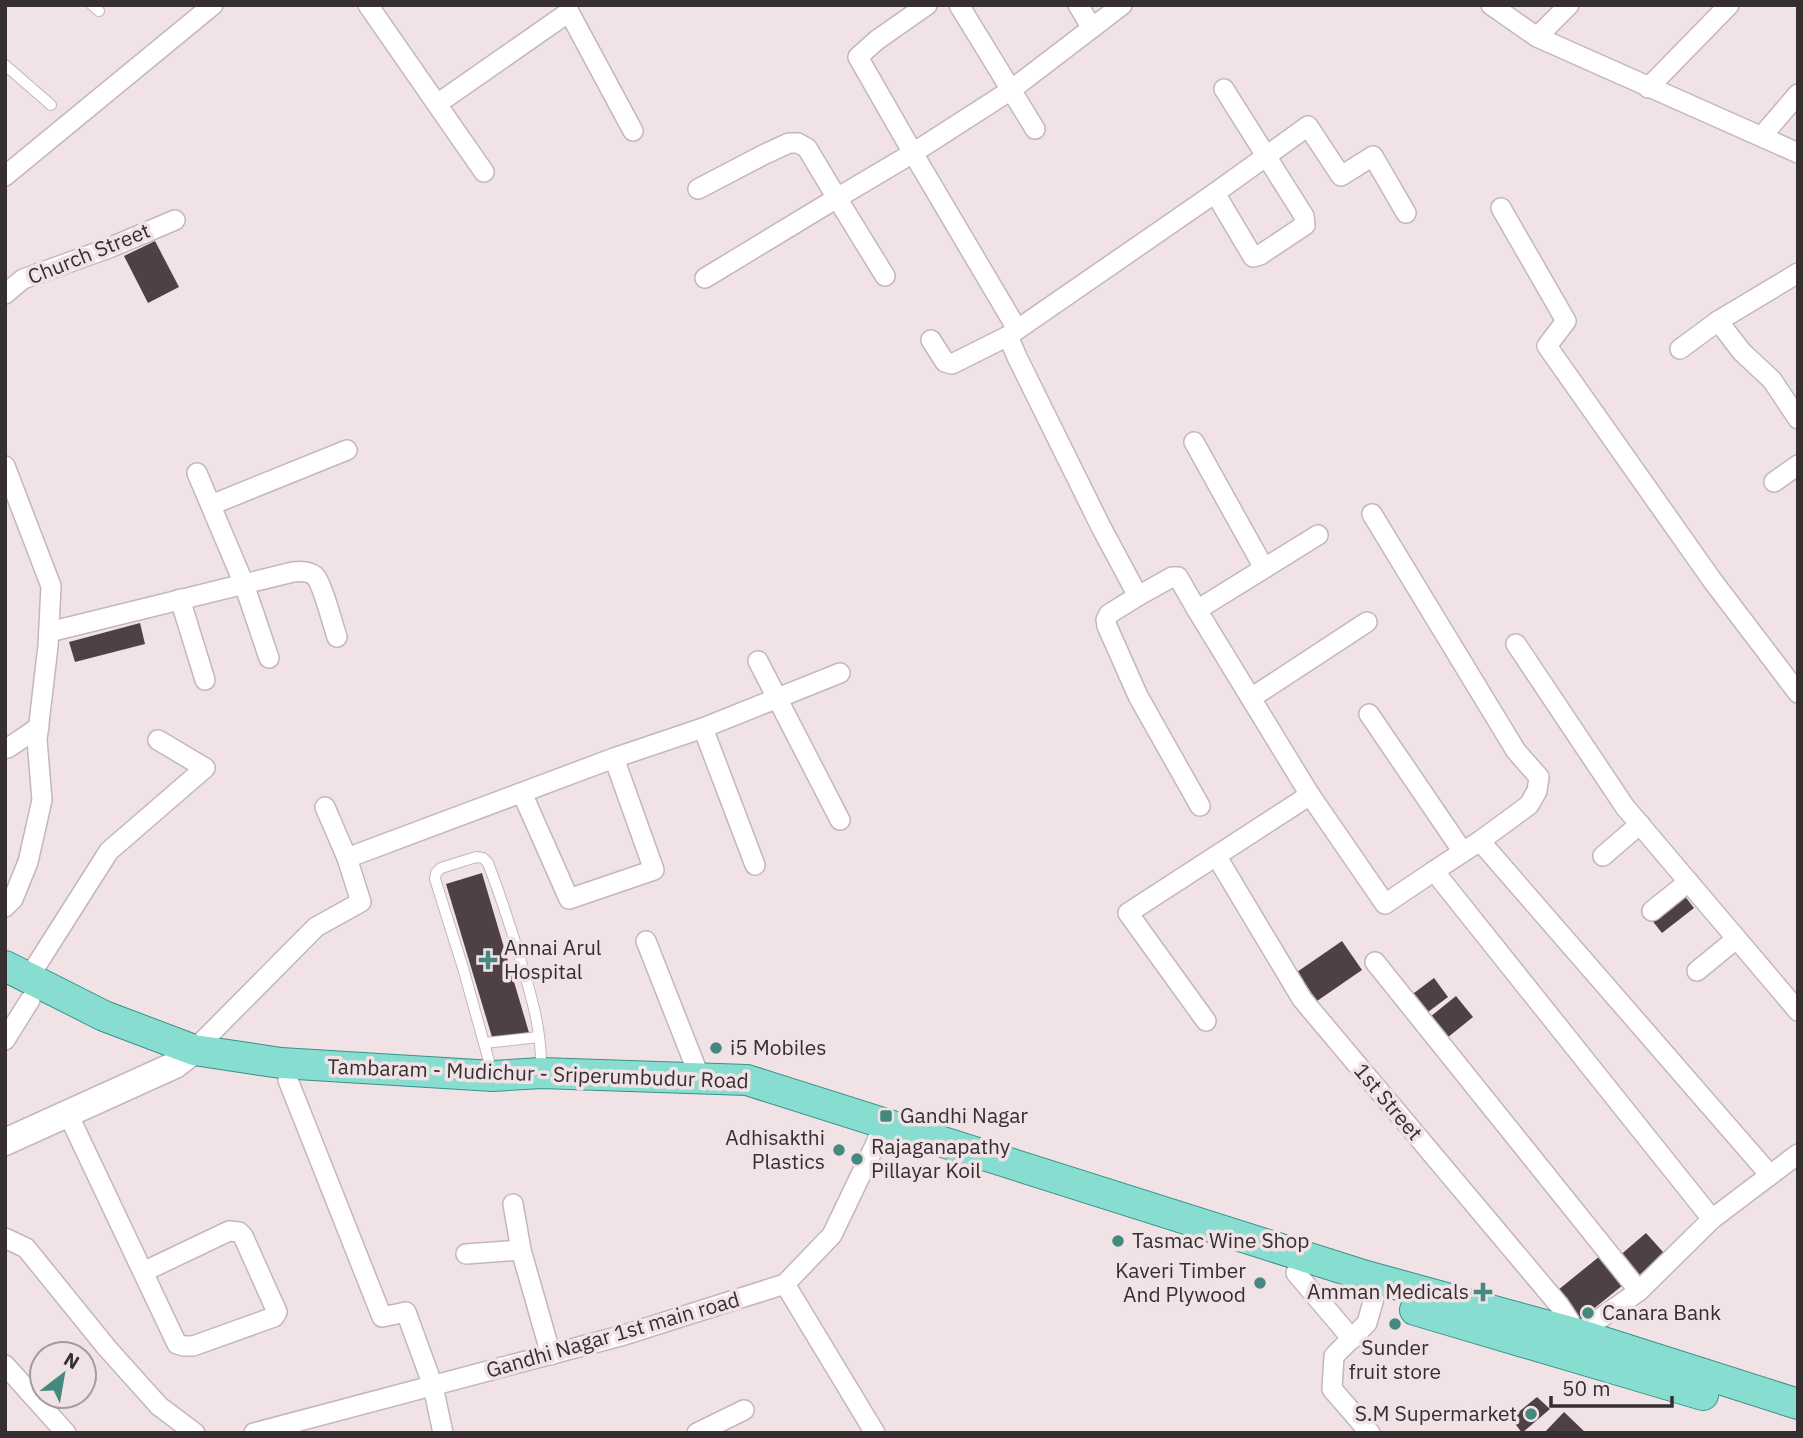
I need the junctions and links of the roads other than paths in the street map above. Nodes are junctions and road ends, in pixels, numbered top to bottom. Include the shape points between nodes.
1 (213, 5) edge
2 (368, 5) edge
3 (927, 5) edge
4 (959, 5) edge
5 (1078, 5) edge
6 (1122, 5) edge
7 (1491, 5) edge
8 (1569, 5) edge
9 (1729, 5) edge
10 (1092, 28) junction
11 (1537, 37) junction
12 (5, 65) edge
13 (1648, 88) junction
14 (1224, 89) dead end
15 (1011, 90) junction
16 (1798, 94) edge
17 (437, 104) junction
18 (51, 106) dead end
19 (1035, 129) dead end
20 (633, 131) dead end
21 (1762, 136) junction
22 (913, 153) junction
23 (1798, 153) edge
24 (1266, 156) junction
25 (484, 172) dead end
26 (5, 176) edge
27 (698, 189) dead end
28 (1215, 193) junction
29 (837, 198) junction
30 (1501, 208) dead end
31 (1406, 213) dead end
32 (176, 219) dead end
33 (1798, 273) edge
34 (885, 276) dead end
35 (705, 278) dead end
36 (5, 294) edge
37 (1718, 321) junction
38 (1013, 333) junction
39 (931, 340) dead end
40 (1680, 349) dead end
41 (1798, 419) edge
42 (1194, 442) dead end
43 (347, 450) dead end
44 (1798, 465) edge
45 (5, 466) edge
46 (197, 473) dead end
47 (1774, 482) dead end
48 (211, 505) junction
49 (1372, 514) dead end
50 (1318, 535) dead end
51 (1264, 568) junction
52 (244, 584) junction
53 (1138, 596) junction
54 (180, 599) junction
55 (1197, 610) junction
56 (1367, 622) dead end
57 (49, 632) junction
58 (337, 637) dead end
59 (1516, 644) dead end
60 (270, 658) dead end
61 (758, 661) dead end
62 (841, 673) dead end
63 (205, 680) dead end
64 (1798, 693) edge
65 (1251, 698) junction
66 (778, 699) junction
67 (1369, 714) dead end
68 (39, 727) junction
69 (703, 728) junction
70 (158, 740) dead end
71 (5, 746) edge
72 (614, 758) junction
73 (522, 793) junction
74 (1310, 795) junction
75 (1200, 806) dead end
76 (325, 807) dead end
77 (840, 820) dead end
78 (1640, 824) junction
79 (1472, 846) junction
80 (1603, 856) dead end
81 (1217, 857) junction
82 (347, 858) junction
83 (755, 865) dead end
84 (1434, 872) junction
85 (1688, 882) junction
86 (5, 907) edge
87 (1652, 911) dead end
88 (1736, 939) junction
89 (646, 941) dead end
90 (1375, 962) dead end
91 (1697, 971) dead end
92 (17, 983) edge
93 (1798, 1011) edge
94 (1206, 1021) dead end
95 (539, 1037) junction
96 (5, 1040) edge
97 (485, 1043) junction
98 (185, 1058) junction
99 (541, 1073) junction
100 (493, 1076) junction
101 (700, 1078) junction
102 (288, 1080) junction
103 (68, 1114) junction
104 (880, 1131) junction
105 (5, 1142) edge
106 (1798, 1154) edge
107 (1770, 1175) junction
108 (513, 1204) dead end
109 (1712, 1219) junction
110 (5, 1238) edge
111 (522, 1250) junction
112 (466, 1254) dead end
113 (143, 1272) junction
114 (1296, 1273) junction
115 (785, 1284) junction
116 (1639, 1291) junction
117 (1374, 1298) junction
118 (1352, 1339) junction
119 (1575, 1345) junction
120 (551, 1355) junction
121 (5, 1365) edge
122 (433, 1386) junction
123 (1798, 1404) edge
124 (744, 1410) dead end
125 (1798, 1422) edge
126 (293, 1428) edge
127 (66, 1433) edge
128 (195, 1433) edge
129 (254, 1433) edge
130 (443, 1433) edge
131 (697, 1433) edge
132 (875, 1433) edge
133 (1370, 1433) edge

1 - 26 street
2 - 17 street
3 - 22 street via 858,57
4 - 15 street
5 - 10 street
6 - 10 street
7 - 11 street
8 - 11 street
9 - 13 street
10 - 15 street
11 - 13 street
12 - 18 lane
13 - 21 street
14 - 24 street
15 - 19 street
15 - 22 street
16 - 21 street
17 - 20 street via 569,12
17 - 25 street
21 - 23 street
22 - 29 street
22 - 38 street
24 - 28 street
24 - 28 street via 1304,216 1305,225 1254,257
24 - 31 street via 1308,126 1341,176 1373,156
27 - 29 street via 789,143 799,143 807,148
28 - 38 street
29 - 34 street
29 - 35 street
30 - 64 street via 1566,321 1547,346
32 - 36 street, Church Street via 23,279
33 - 37 street
37 - 40 street
37 - 41 street via 1772,380
38 - 39 street via 952,365
38 - 53 street via 1017,357
42 - 51 street
43 - 48 street
44 - 47 street
45 - 57 street via 51,586
46 - 48 street
48 - 52 street
49 - 79 street via 1516,751 1539,777 1529,805
50 - 51 street
51 - 55 street
52 - 54 street
52 - 58 street via 302,570 315,576
52 - 60 street
53 - 55 street via 1178,578
53 - 75 street via 1109,614 1107,626 1138,696
54 - 57 street
54 - 63 street
55 - 65 street
56 - 65 street
57 - 68 street
59 - 78 street
61 - 66 street
62 - 66 street
65 - 74 street
66 - 69 street
66 - 77 street
67 - 79 street
68 - 71 street
68 - 86 street via 42,800 28,862
69 - 72 street
69 - 83 street
70 - 92 street via 205,768 110,851
72 - 73 street
72 - 73 street via 654,870 569,899
73 - 82 street
74 - 81 street
74 - 84 street via 1385,904
76 - 82 street
78 - 80 street
78 - 85 street
79 - 84 street
79 - 107 street
81 - 94 street via 1128,913
81 - 119 street, 1st Street via 1302,999 1559,1305
82 - 98 street via 360,902 316,926
84 - 109 street
85 - 87 street
85 - 88 street
88 - 91 street
88 - 93 street
89 - 101 street
90 - 116 street
92 - 96 street
92 - 98 main road, Tambaram - Mudichur - Sriperumbudur Road via 104,1016
95 - 97 lane
95 - 97 lane via 509,920 488,863 476,857 440,868 435,879
95 - 99 lane
97 - 100 lane
98 - 100 main road, Tambaram - Mudichur - Sriperumbudur Road
98 - 102 main road, Tambaram - Mudichur - Sriperumbudur Road
98 - 103 street
99 - 100 main road, Tambaram - Mudichur - Sriperumbudur Road
99 - 101 main road, Tambaram - Mudichur - Sriperumbudur Road
101 - 104 main road, Tambaram - Mudichur - Sriperumbudur Road via 747,1080
102 - 104 main road, Tambaram - Mudichur - Sriperumbudur Road via 495,1093 716,1096
102 - 122 street via 382,1317 407,1312
103 - 105 street
103 - 113 street
104 - 114 main road, Tambaram - Mudichur - Sriperumbudur Road
104 - 115 street, Gandhi Nagar 1st main road via 832,1235
104 - 119 main road, Tambaram - Mudichur - Sriperumbudur Road via 1366,1276
106 - 107 street
107 - 109 street
108 - 111 street
109 - 116 street
110 - 128 street via 26,1248 159,1406
111 - 112 street
111 - 120 street
113 - 113 street via 177,1344 193,1346 274,1317 277,1312 239,1232 229,1231
114 - 117 main road, Tambaram - Mudichur - Sriperumbudur Road
114 - 118 street
115 - 120 street, Gandhi Nagar 1st main road
115 - 132 street
116 - 119 street
117 - 118 street via 1367,1323
117 - 119 main road, Tambaram - Mudichur - Sriperumbudur Road
118 - 133 street via 1334,1356 1332,1389
119 - 123 main road, Tambaram - Mudichur - Sriperumbudur Road
119 - 125 main road, Tambaram - Mudichur - Sriperumbudur Road
120 - 122 street, Gandhi Nagar 1st main road
121 - 127 street
122 - 126 street, Gandhi Nagar 1st main road
122 - 130 street
124 - 131 street
126 - 129 street, Gandhi Nagar 1st main road

